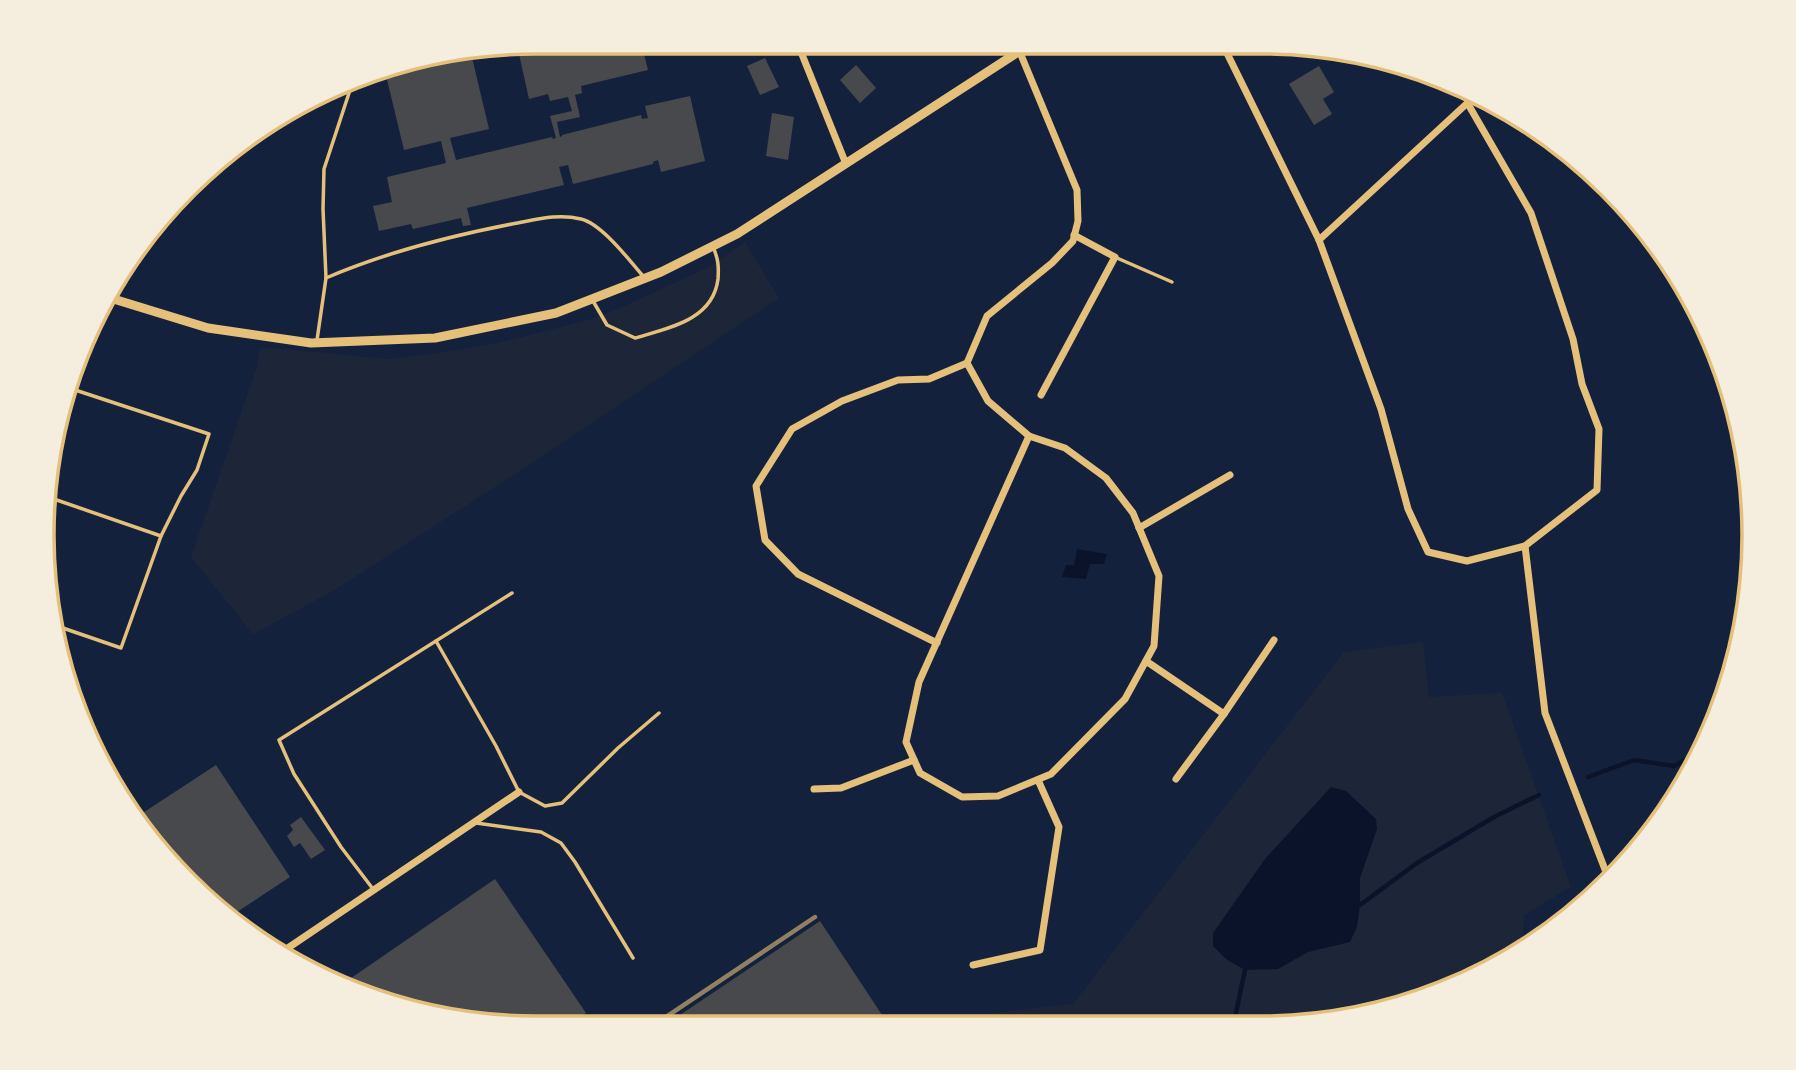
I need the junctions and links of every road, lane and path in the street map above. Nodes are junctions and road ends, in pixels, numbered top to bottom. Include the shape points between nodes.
1 (802, 54) edge
2 (1013, 54) edge
3 (1015, 54) edge
4 (1227, 54) edge
5 (349, 92) edge
6 (1468, 104) joint
7 (846, 164) junction
8 (1074, 236) junction
9 (1319, 240) junction
10 (713, 247) junction
11 (1115, 257) junction
12 (326, 278) junction
13 (645, 278) junction
14 (1172, 282) dead end
15 (592, 299) junction
16 (116, 300) edge
17 (317, 343) junction
18 (967, 363) junction
19 (77, 391) edge
20 (1041, 395) dead end
21 (1029, 436) junction
22 (1230, 475) dead end
23 (55, 500) edge
24 (1139, 528) junction
25 (162, 536) junction
26 (1525, 546) junction
27 (512, 593) dead end
28 (63, 628) edge
29 (1274, 640) dead end
30 (436, 641) junction
31 (937, 643) junction
32 (1146, 661) junction
33 (659, 713) dead end
34 (1224, 714) junction
35 (914, 760) junction
36 (1176, 779) dead end
37 (1038, 780) junction
38 (814, 789) dead end
39 (519, 792) junction
40 (474, 823) junction
41 (1605, 870) edge
42 (374, 890) junction
43 (289, 947) edge
44 (633, 958) dead end
45 (973, 965) dead end

1 - 7 street
2 - 7 street
3 - 8 street via 1077,190
4 - 9 street
5 - 12 lane via 324,169
6 - 9 street
6 - 26 street via 1531,213 1599,429 1597,491
7 - 10 street
8 - 11 street
8 - 18 street via 1052,263 987,316
9 - 26 street via 1381,409 1408,509 1428,552 1467,561
10 - 13 street
10 - 15 lane via 719,271 711,302 673,327 635,338 607,325
11 - 14 lane
11 - 20 street
12 - 13 lane via 475,232 557,215 584,219 612,240
12 - 17 lane
13 - 15 street
15 - 17 street via 556,313 435,338
16 - 17 street via 208,328
18 - 21 street via 988,401
18 - 31 street via 929,379 898,380 842,401 792,429 756,486 765,540 798,574
19 - 25 lane via 209,434 197,470
21 - 24 street via 1065,448 1106,478
21 - 31 street
22 - 24 street
23 - 25 lane
24 - 32 street via 1159,576 1154,646
25 - 28 lane via 121,648
26 - 41 street via 1545,713
27 - 30 lane
29 - 34 street
30 - 39 lane
30 - 42 lane via 279,740 294,774
31 - 35 street via 919,682 906,742
32 - 34 street
32 - 37 street via 1125,699 1051,774
33 - 39 lane via 562,803 545,806
34 - 36 street
35 - 37 street via 920,774 962,797 998,796
35 - 38 street via 841,788
37 - 45 street via 1059,827 1040,950
39 - 40 street
40 - 42 street
40 - 44 lane via 541,832 561,843
42 - 43 street

